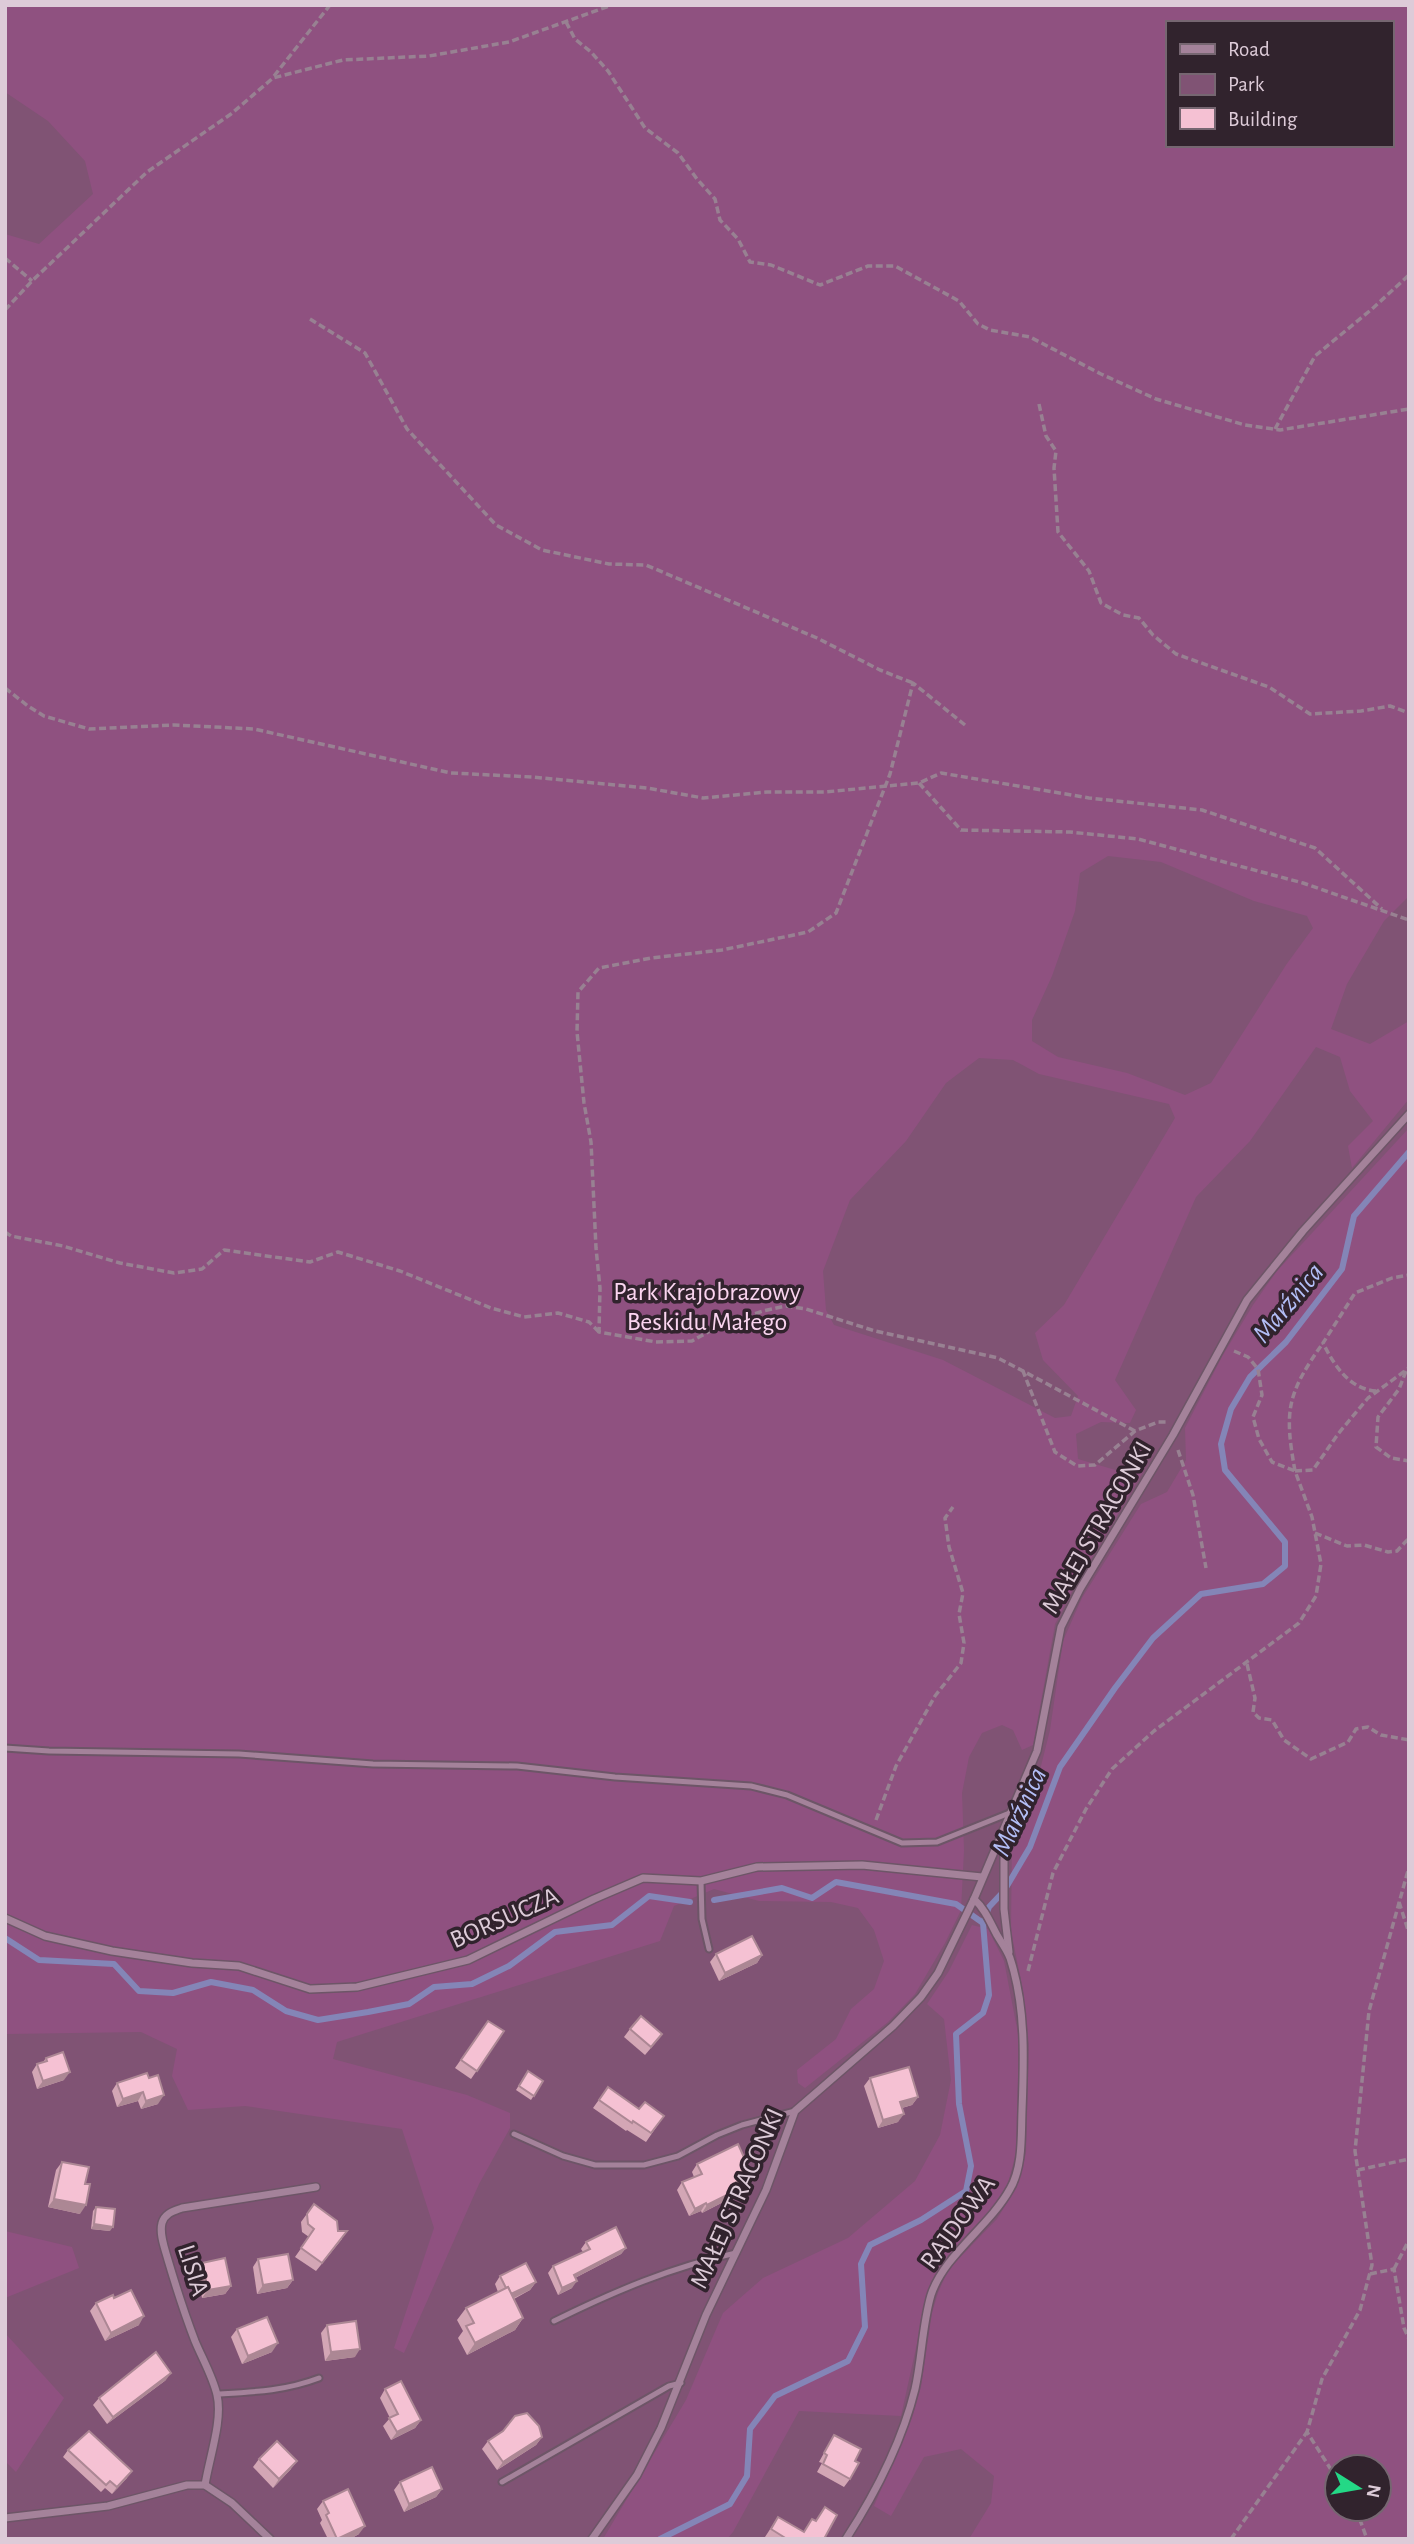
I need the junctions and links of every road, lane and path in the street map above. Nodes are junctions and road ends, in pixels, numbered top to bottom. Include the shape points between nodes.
1 (330, 5) edge
2 (612, 5) edge
3 (566, 22) junction
4 (273, 78) junction
5 (5, 258) edge
6 (1409, 275) edge
7 (32, 281) junction
8 (5, 310) edge
9 (310, 319) dead end
10 (1039, 404) dead end
11 (1409, 409) edge
12 (1275, 429) junction
13 (913, 683) junction
14 (5, 688) edge
15 (1409, 713) edge
16 (965, 725) dead end
17 (919, 783) junction
18 (885, 786) junction
19 (1382, 909) junction
20 (1409, 920) edge
21 (1409, 1114) edge
22 (5, 1232) edge
23 (1409, 1275) edge
24 (599, 1332) junction
25 (1323, 1343) junction
26 (1221, 1345) junction
27 (1408, 1368) edge
28 (1023, 1371) junction
29 (1378, 1391) junction
30 (1180, 1422) junction
31 (1135, 1431) junction
32 (1173, 1434) junction
33 (1409, 1461) edge
34 (1295, 1471) junction
35 (953, 1507) dead end
36 (1315, 1533) junction
37 (1409, 1538) edge
38 (1206, 1568) dead end
39 (1247, 1662) junction
40 (1409, 1740) edge
41 (5, 1748) edge
42 (1012, 1812) junction
43 (872, 1829) junction
44 (1001, 1838) junction
45 (1409, 1867) edge
46 (982, 1877) junction
47 (701, 1881) junction
48 (974, 1899) junction
49 (1398, 1900) junction
50 (5, 1918) edge
51 (1409, 1933) edge
52 (709, 1949) dead end
53 (1009, 1956) junction
54 (1019, 2001) junction
55 (795, 2111) junction
56 (513, 2134) dead end
57 (1409, 2159) edge
58 (1358, 2169) junction
59 (316, 2188) dead end
60 (1409, 2240) edge
61 (736, 2253) junction
62 (1394, 2269) junction
63 (1370, 2274) junction
64 (554, 2321) dead end
65 (1409, 2339) edge
66 (319, 2378) dead end
67 (681, 2383) junction
68 (217, 2394) junction
69 (1307, 2432) junction
70 (1323, 2457) edge
71 (502, 2482) dead end
72 (205, 2484) junction
73 (5, 2518) edge
74 (270, 2539) edge
75 (592, 2539) edge
76 (846, 2539) edge
77 (1231, 2539) edge

1 - 4 path
2 - 3 path
3 - 4 path via 509,42 429,56 343,60
3 - 12 path via 575,39 608,72 645,128 678,153 715,199 720,220 738,239 750,262 771,265 820,285 868,266 895,266 959,301 978,324 990,330 1030,337 1156,398 1245,425
4 - 7 path via 231,114 147,172
5 - 7 path
6 - 12 path via 1315,356
7 - 8 path
9 - 13 path via 365,353 407,429 496,525 542,550 610,564 646,565
10 - 15 path via 1046,436 1056,451 1058,532 1089,571 1101,603 1139,618 1176,654 1269,687 1310,714 1390,706
11 - 12 path
13 - 16 path
13 - 18 path
14 - 18 path via 44,716 89,729 254,729 451,773 647,788 703,799
17 - 18 path
17 - 19 path via 961,830 1070,832 1138,839
17 - 19 path via 941,773 1089,798 1202,810 1315,848
18 - 24 path via 836,913 808,932 599,968 578,992 595,1197
19 - 20 path
21 - 26 street, MAŁEJ STRACONKI via 1269,1270
22 - 24 path via 174,1273 202,1269 224,1250 310,1262 338,1252 400,1270 491,1308 524,1317 558,1313 589,1322
23 - 25 path via 1355,1293
24 - 28 path via 656,1342 692,1341 716,1327 786,1306 998,1358
25 - 29 path via 1336,1368 1353,1383
25 - 34 path via 1294,1392 1288,1415
26 - 30 street, MAŁEJ STRACONKI
26 - 34 path via 1248,1357 1258,1369 1262,1395 1253,1417 1259,1439 1272,1462
27 - 29 path
27 - 33 path via 1378,1418 1376,1447 1391,1458
28 - 31 path
28 - 31 path via 1055,1452 1077,1466 1095,1465
29 - 34 path via 1338,1434 1313,1470
30 - 31 path via 1158,1422
30 - 32 street, MAŁEJ STRACONKI
32 - 38 path via 1193,1495
32 - 42 street, MAŁEJ STRACONKI via 1061,1628 1037,1751
34 - 36 path
35 - 43 path via 945,1518 963,1593 961,1663 935,1696 896,1766
36 - 37 path via 1347,1546 1388,1552 1397,1551
36 - 39 path via 1321,1564 1316,1596 1299,1623
39 - 40 path via 1255,1698 1252,1712 1272,1720 1284,1740 1311,1759 1348,1742 1356,1729 1368,1727 1381,1735
39 - 54 path via 1154,1731 1112,1769 1053,1873
41 - 43 lane via 516,1766 751,1786 788,1795
42 - 43 lane via 937,1842 902,1843
42 - 44 street, MAŁEJ STRACONKI
44 - 46 street, MAŁEJ STRACONKI
44 - 53 street, RAJDOWA
45 - 49 path
46 - 47 street, BORSUCZA via 862,1865 757,1867
46 - 48 street, MAŁEJ STRACONKI
47 - 50 street, BORSUCZA via 643,1878 468,1960 357,1987 310,1989 239,1966 112,1951 45,1936
47 - 52 lane
48 - 53 street, RAJDOWA
48 - 55 street, MAŁEJ STRACONKI via 938,1973 921,1997
49 - 51 path
49 - 58 path via 1369,2011 1354,2151
53 - 54 street, RAJDOWA
54 - 76 street, RAJDOWA via 1024,2045 1020,2155 1012,2186 993,2216 943,2270 932,2294 906,2418 867,2506
55 - 56 lane via 743,2125 678,2156 643,2165 595,2165
55 - 61 street, MAŁEJ STRACONKI via 766,2190
57 - 58 path
58 - 63 path
59 - 68 street, LISIA via 183,2208 163,2220 169,2265
60 - 62 path
61 - 64 lane via 625,2287
61 - 67 street, MAŁEJ STRACONKI
62 - 63 path
62 - 65 path
63 - 69 path via 1360,2310 1322,2379
66 - 68 lane via 271,2392
67 - 71 lane
67 - 75 street, MAŁEJ STRACONKI via 637,2475
68 - 72 street, LISIA via 217,2429
69 - 70 path
69 - 77 path
72 - 73 street via 107,2506
72 - 74 street

